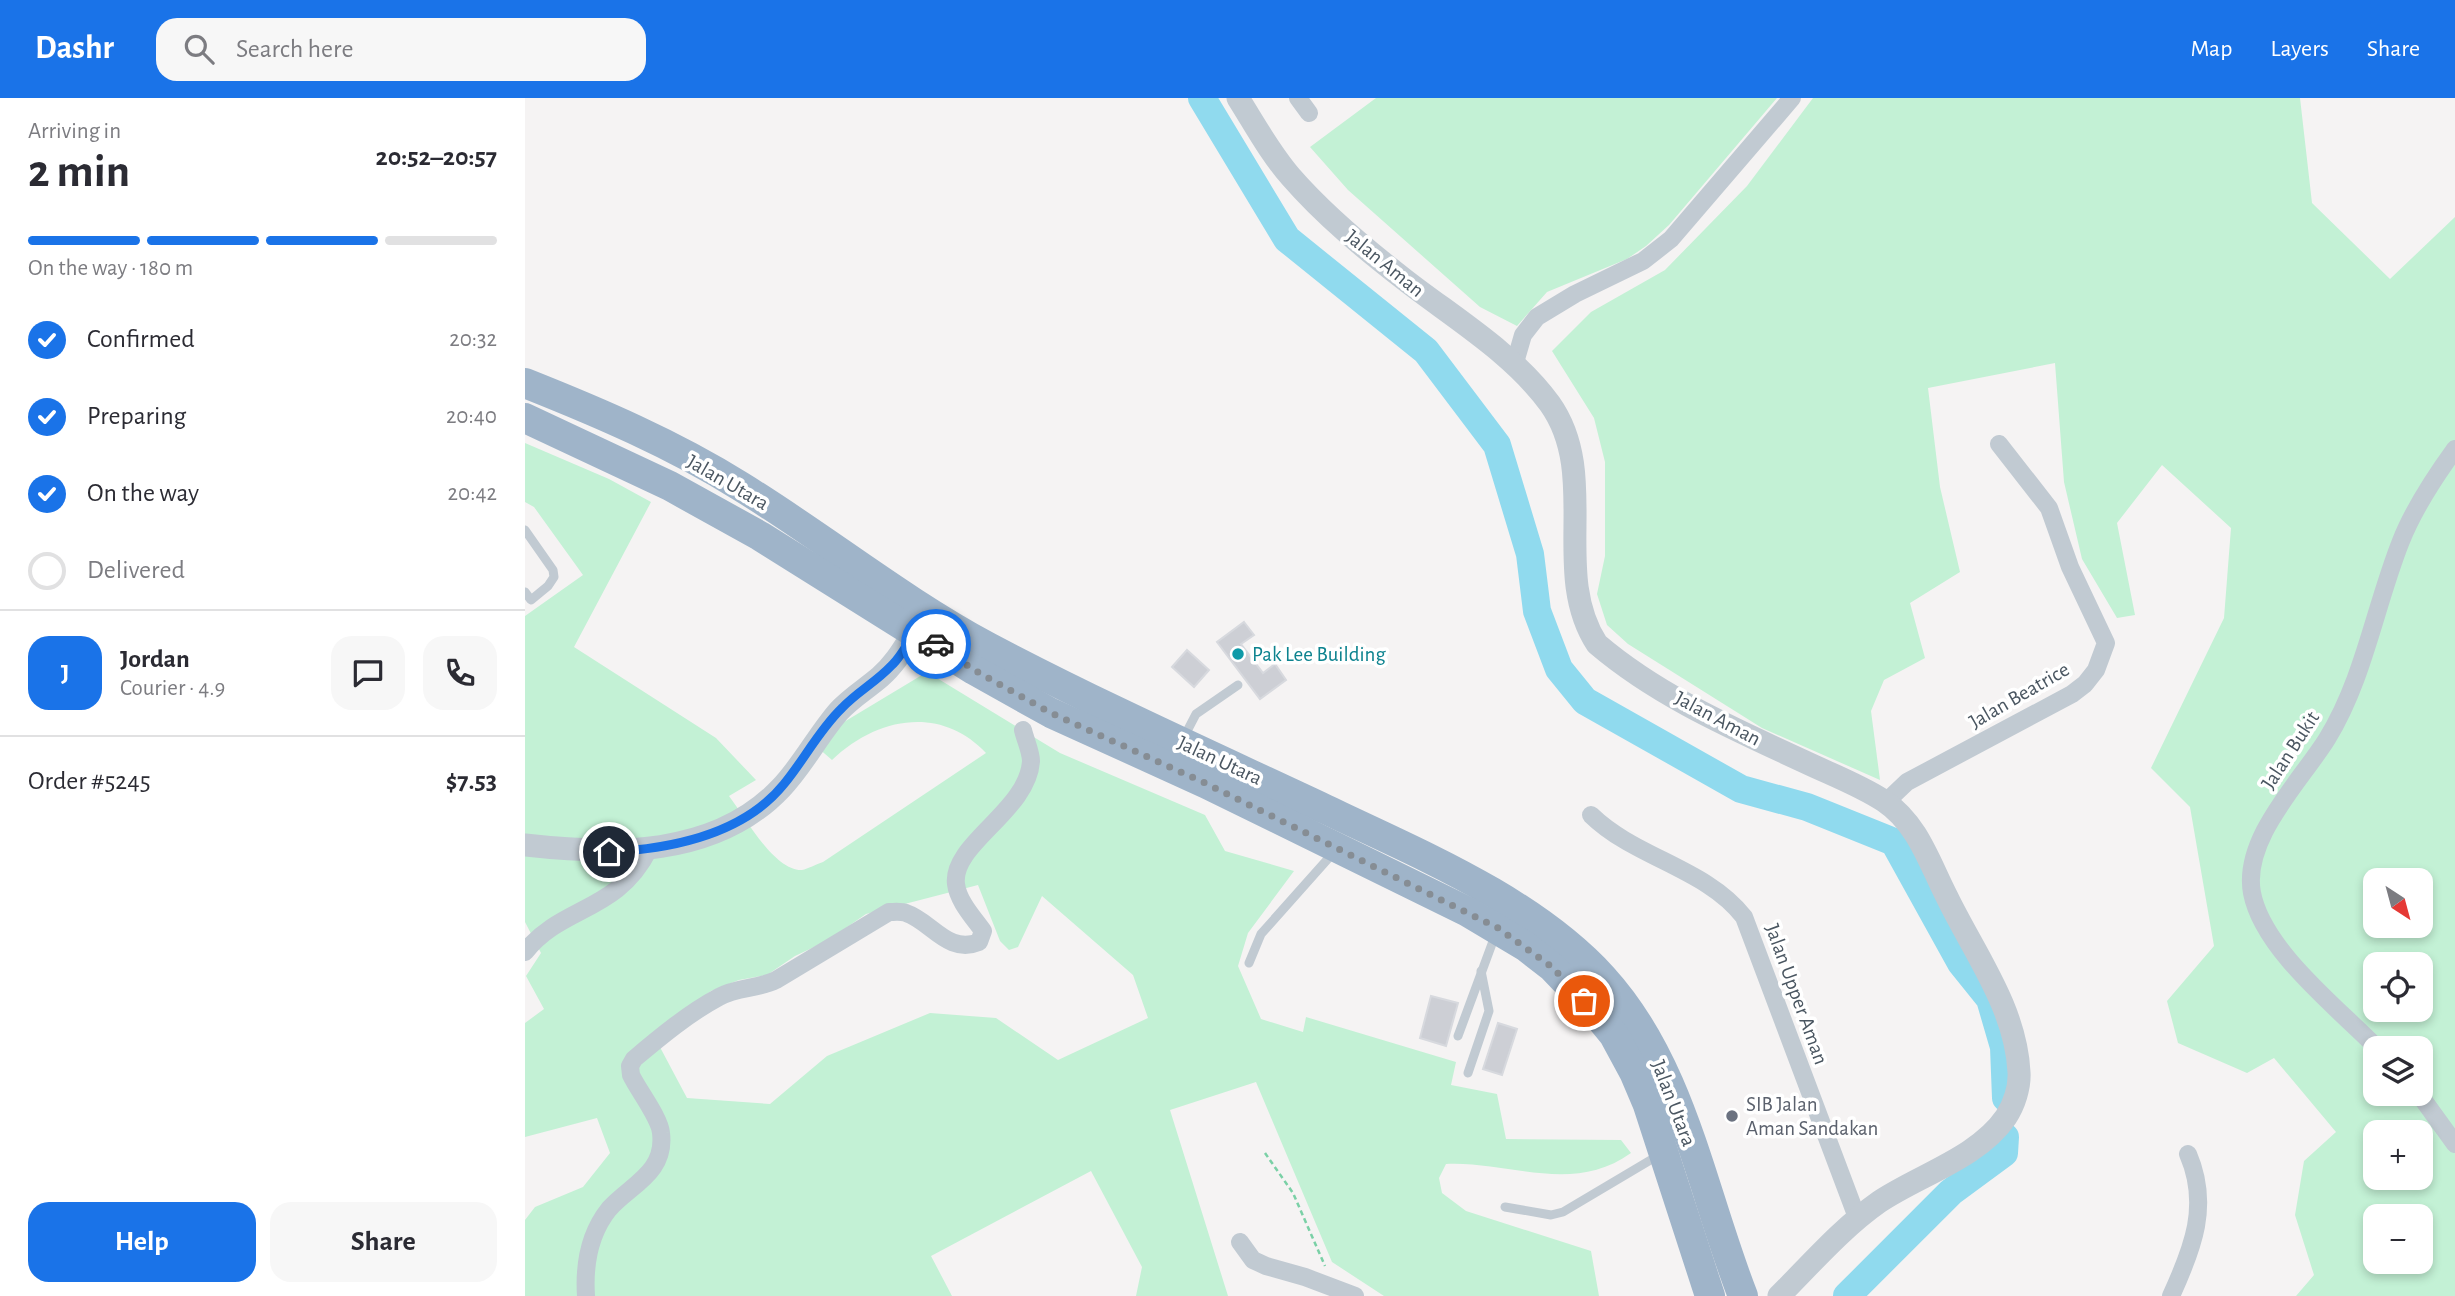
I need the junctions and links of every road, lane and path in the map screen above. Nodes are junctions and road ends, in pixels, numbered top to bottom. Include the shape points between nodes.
1 (1238, 98) edge
2 (1298, 98) edge
3 (1792, 98) edge
4 (1309, 113) dead end
5 (1514, 366) junction
6 (525, 383) edge
7 (525, 418) edge
8 (1999, 444) dead end
9 (2455, 449) edge
10 (525, 530) edge
11 (527, 599) edge
12 (915, 631) junction
13 (1238, 685) dead end
14 (1023, 730) dead end
15 (1182, 742) junction
16 (1886, 802) junction
17 (1591, 815) dead end
18 (525, 845) edge
19 (1337, 848) junction
20 (649, 849) junction
21 (1498, 928) junction
22 (525, 952) edge
23 (1249, 963) dead end
24 (1480, 970) junction
25 (1458, 1036) dead end
26 (2365, 1036) edge
27 (1468, 1073) dead end
28 (2428, 1106) edge
29 (2455, 1144) edge
30 (1663, 1152) junction
31 (1265, 1153) dead end
32 (2188, 1154) dead end
33 (1505, 1207) dead end
34 (1858, 1220) junction
35 (1240, 1242) dead end
36 (1335, 1288) junction
37 (586, 1296) edge
38 (1355, 1296) edge
39 (1710, 1296) edge
40 (1743, 1296) edge
41 (1779, 1296) edge
42 (2171, 1296) edge

1 - 5 street, Jalan Aman via 1276,158 1326,214
2 - 4 street
3 - 5 street via 1671,239 1643,261 1538,317 1523,335
5 - 16 street, Jalan Aman via 1551,405 1565,434 1576,489 1578,598 1597,644 1697,711
6 - 15 highway, Jalan Utara via 594,411 737,484 982,643
7 - 12 highway, Jalan Utara via 670,486
8 - 16 street, Jalan Beatrice via 2049,508 2070,567 2103,634 2104,654 2085,684 2071,694 1907,782
9 - 26 street, Jalan Bukit via 2427,489 2400,542 2340,715 2258,842 2252,867 2252,892 2260,918 2307,979
10 - 11 lane via 554,577
12 - 19 highway, Jalan Utara via 1051,713
12 - 20 street via 894,664 841,708 772,796 752,812 706,835
13 - 15 lane via 1196,714
14 - 37 street via 1031,759 1024,784 1010,806 968,850 956,872 961,898 983,931 979,942 949,942 906,913 888,912 760,988 720,996 634,1059 631,1075 659,1126 661,1143 649,1175 619,1199 599,1224 589,1251
15 - 40 highway, Jalan Utara via 1419,855 1541,923 1585,961 1624,1004 1663,1066
16 - 34 street, Jalan Aman via 1903,816 1924,847 1999,994 2019,1073 2016,1096 2006,1116 1979,1144 1878,1203
17 - 34 street, Jalan Upper Aman via 1621,839 1713,890 1744,918
18 - 20 street via 609,852
19 - 21 highway, Jalan Utara
19 - 23 lane via 1261,933
20 - 22 street via 622,888 547,930
21 - 24 lane
21 - 30 highway, Jalan Utara via 1552,967 1613,1035 1649,1105
24 - 25 lane
24 - 27 lane via 1489,1011
28 - 29 street
30 - 33 lane via 1563,1212 1551,1215
30 - 39 highway, Jalan Utara
31 - 36 path via 1293,1193
32 - 42 street via 2200,1191 2198,1219 2187,1262
34 - 41 street, Jalan Aman
35 - 36 street via 1253,1260
36 - 38 street

